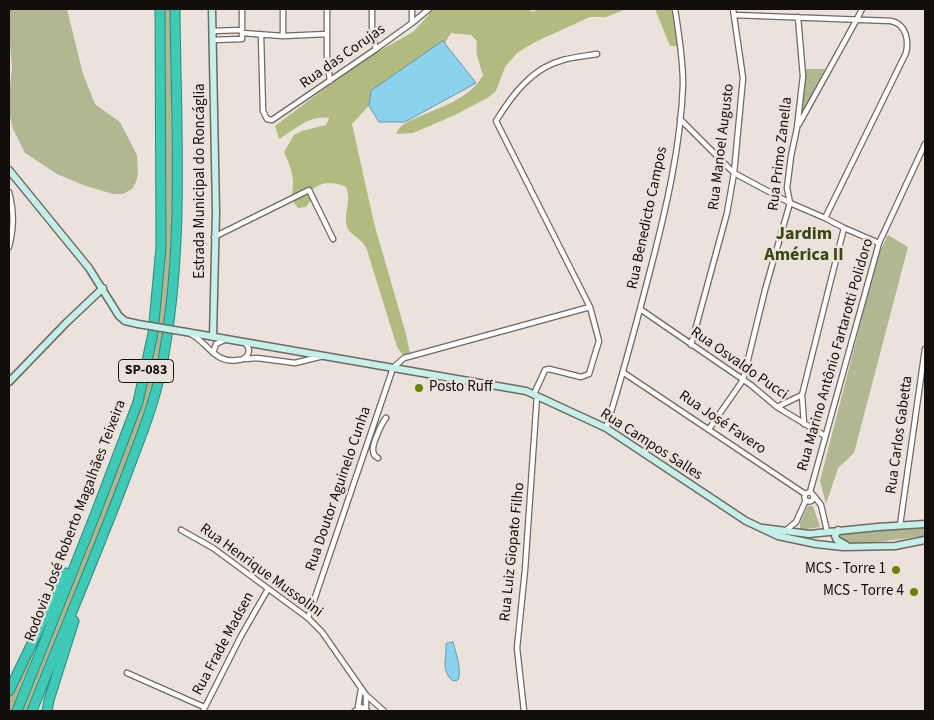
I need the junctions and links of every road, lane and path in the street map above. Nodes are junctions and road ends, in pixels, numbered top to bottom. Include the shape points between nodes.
1 (160, 9) edge
2 (174, 9) edge
3 (212, 9) edge
4 (242, 9) edge
5 (283, 9) edge
6 (327, 9) edge
7 (372, 9) edge
8 (412, 9) edge
9 (429, 9) edge
10 (675, 9) edge
11 (733, 9) edge
12 (862, 9) edge
13 (734, 15) junction
14 (798, 17) junction
15 (858, 19) junction
16 (412, 23) junction
17 (212, 31) junction
18 (242, 34) junction
19 (261, 34) junction
20 (327, 34) junction
21 (283, 36) junction
22 (212, 40) junction
23 (376, 49) junction
24 (597, 54) dead end
25 (330, 81) junction
26 (680, 119) junction
27 (798, 128) junction
28 (925, 144) edge
29 (9, 172) edge
30 (734, 173) junction
31 (9, 192) edge
32 (790, 203) junction
33 (825, 218) junction
34 (844, 228) junction
35 (214, 236) junction
36 (333, 239) dead end
37 (878, 243) junction
38 (9, 247) edge
39 (102, 288) junction
40 (590, 307) junction
41 (640, 309) junction
42 (187, 332) junction
43 (214, 338) junction
44 (225, 340) junction
45 (245, 343) junction
46 (692, 345) junction
47 (925, 349) edge
48 (213, 353) junction
49 (324, 356) junction
50 (243, 359) junction
51 (394, 368) junction
52 (624, 372) junction
53 (742, 380) junction
54 (9, 382) edge
55 (536, 395) junction
56 (802, 395) junction
57 (777, 407) junction
58 (386, 418) dead end
59 (804, 424) junction
60 (606, 428) junction
61 (709, 429) junction
62 (825, 436) junction
63 (378, 458) dead end
64 (810, 494) junction
65 (806, 500) junction
66 (95, 514) junction
67 (110, 518) junction
68 (796, 522) junction
69 (925, 524) edge
70 (900, 525) junction
71 (757, 527) junction
72 (181, 530) dead end
73 (838, 530) junction
74 (785, 531) junction
75 (828, 532) junction
76 (797, 533) junction
77 (924, 540) edge
78 (803, 542) junction
79 (816, 544) junction
80 (854, 547) junction
81 (268, 589) junction
82 (308, 618) junction
83 (127, 673) dead end
84 (361, 689) junction
85 (9, 691) edge
86 (366, 695) junction
87 (378, 706) junction
88 (366, 708) edge
89 (204, 709) edge
90 (356, 709) edge
91 (17, 711) edge
92 (32, 711) edge
93 (46, 711) edge
94 (384, 711) edge
95 (524, 711) edge

1 - 66 highway, Rodovia José Roberto Magalhães Teixeira / SP-083 via 162,239 153,333 138,402
2 - 67 highway, Rodovia José Roberto Magalhães Teixeira / SP-083 via 177,217 171,311 157,389
3 - 17 main road, Estrada Municipal do Roncáglia
4 - 18 street
5 - 21 street
6 - 20 street
7 - 23 street
8 - 16 street
9 - 16 street, Rua das Corujas
10 - 26 street, Rua Benedicto Campos via 682,54
11 - 13 street, Rua Manoel Augusto
12 - 15 street
13 - 14 street
13 - 30 street, Rua Manoel Augusto via 743,78
14 - 15 street
14 - 27 street, Rua Primo Zanella via 802,76
15 - 27 street
15 - 33 street via 897,22 905,33 906,53
16 - 23 street, Rua das Corujas
17 - 18 street
17 - 22 main road, Estrada Municipal do Roncáglia
18 - 19 street
18 - 22 street
19 - 21 street
19 - 25 street, Rua das Corujas via 262,111 267,119 275,119
20 - 21 street
20 - 25 street
22 - 35 main road, Estrada Municipal do Roncáglia
23 - 25 street, Rua das Corujas
24 - 40 street via 562,60 545,67 508,100 496,121
26 - 30 street
26 - 41 street, Rua Benedicto Campos via 672,181
27 - 32 street, Rua Primo Zanella via 787,188
28 - 37 street, Rua Marino Antônio Fartarotti Polidoro
29 - 39 main road, Rua Campos Salles
30 - 32 street
30 - 46 street, Rua Manoel Augusto
31 - 38 street via 14,221
32 - 33 street
32 - 53 street, Rua Primo Zanella
33 - 34 street
34 - 37 street
34 - 56 street
35 - 36 street via 309,190
35 - 43 main road, Estrada Municipal do Roncáglia
37 - 62 street, Rua Marino Antônio Fartarotti Polidoro
39 - 42 main road, Rua Campos Salles, bridge via 125,321
39 - 54 main road
40 - 51 street via 404,358
40 - 55 street via 599,341 589,374 581,377 545,370
41 - 46 street, Rua Osvaldo Pucci
41 - 52 street, Rua Benedicto Campos
42 - 43 main road, Rua Campos Salles
42 - 48 street via 203,341
43 - 44 main road, Rua Campos Salles
43 - 48 street, Estrada Municipal do Roncáglia
44 - 45 main road, Rua Campos Salles
44 - 48 street via 216,344
45 - 49 main road, Rua Campos Salles
45 - 50 street via 249,353
46 - 53 street, Rua Osvaldo Pucci
47 - 70 street, Rua Carlos Gabetta
48 - 50 street via 223,360
49 - 50 street via 296,363
49 - 51 main road, Rua Campos Salles
51 - 55 main road, Rua Campos Salles
51 - 82 street, Rua Doutor Aguinelo Cunha
52 - 60 street, Rua Benedicto Campos
52 - 61 street, Rua José Favero
53 - 57 street, Rua Osvaldo Pucci
53 - 61 street, Rua Primo Zanella
55 - 60 main road, Rua Campos Salles
55 - 95 street, Rua Luiz Giopato Filho via 526,570 517,641
56 - 57 street
56 - 59 street
57 - 59 street, Rua Osvaldo Pucci
58 - 63 street via 373,450
59 - 62 street, Rua Osvaldo Pucci
60 - 71 main road, Rua Campos Salles
61 - 64 street, Rua José Favero
62 - 64 street, Rua Marino Antônio Fartarotti Polidoro
64 - 65 street
64 - 65 street via 811,501
64 - 75 street via 820,502
65 - 68 street
66 - 85 highway
66 - 91 highway, Rodovia José Roberto Magalhães Teixeira / SP-083
67 - 92 highway, Rodovia José Roberto Magalhães Teixeira / SP-083
67 - 93 highway
68 - 74 street
68 - 76 street
69 - 70 main road
70 - 73 main road
71 - 74 main road
71 - 78 main road, Rua Campos Salles
72 - 81 street, Rua Henrique Mussolini via 212,548
73 - 75 main road
73 - 80 main road via 837,540
74 - 76 main road
75 - 76 main road
75 - 79 main road via 826,540
76 - 78 main road
77 - 80 main road, Rua Campos Salles via 894,546
78 - 79 main road, Rua Campos Salles
79 - 80 main road, Rua Campos Salles
81 - 82 street, Rua Henrique Mussolini
81 - 89 street, Rua Frade Madsen
82 - 84 street, Rua Henrique Mussolini via 322,632
83 - 89 street
84 - 86 street, Rua Henrique Mussolini
84 - 90 street
86 - 87 street, Rua Henrique Mussolini
86 - 88 street
87 - 88 street, Rua Henrique Mussolini
87 - 94 street, Rua Henrique Mussolini
88 - 90 street, Rua Henrique Mussolini

